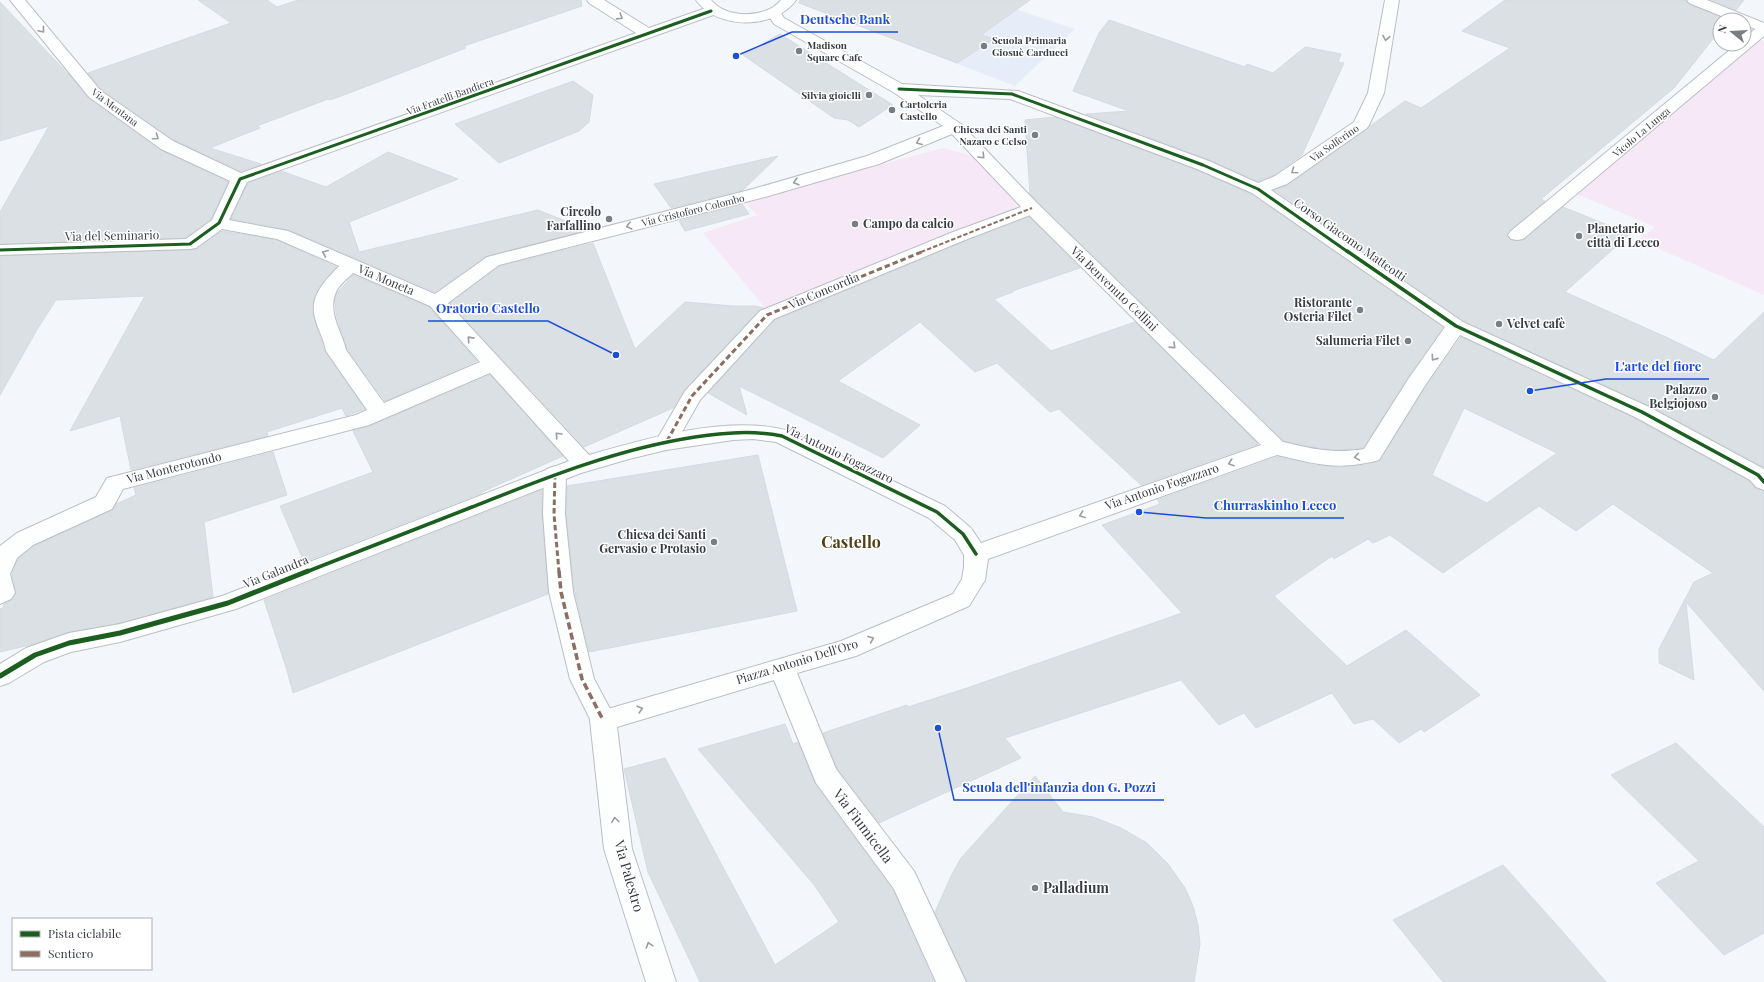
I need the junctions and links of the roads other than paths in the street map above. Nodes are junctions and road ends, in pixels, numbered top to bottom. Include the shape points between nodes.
1 (16, 0) edge
2 (594, 0) edge
3 (789, 0) edge
4 (1392, 0) edge
5 (1694, 0) edge
6 (707, 5) edge
7 (774, 13) junction
8 (1764, 29) edge
9 (646, 33) junction
10 (899, 89) junction
11 (955, 127) junction
12 (240, 179) junction
13 (1258, 189) junction
14 (1032, 208) junction
15 (218, 223) junction
16 (1517, 235) dead end
17 (0, 250) edge
18 (350, 264) junction
19 (437, 302) junction
20 (1456, 326) junction
21 (492, 364) junction
22 (380, 412) junction
23 (667, 441) junction
24 (1276, 447) junction
25 (584, 464) junction
26 (555, 474) junction
27 (1764, 482) edge
28 (976, 554) junction
29 (0, 571) edge
30 (0, 578) edge
31 (0, 595) edge
32 (782, 668) junction
33 (0, 676) edge
34 (603, 720) junction
35 (661, 982) edge
36 (951, 982) edge

1 -> 12 street, Via Mentana via 95,94 167,145
2 -> 9 street
3 - 7 street
4 -> 13 street, Via Solferino via 1376,93 1361,124 1281,180
5 - 8 street
6 - 7 street via 722,15 748,18
6 - 9 street, Via Fratelli Bandiera
7 - 10 street via 779,21
8 - 16 street, Vicolo La Lunga
9 - 12 street, Via Fratelli Bandiera
10 - 11 street
10 - 13 street, Corso Giacomo Matteotti via 1012,94 1203,165
11 -> 14 street, Via Benvenuto Cellini
11 -> 19 street, Via Cristoforo Colombo via 866,162 759,193 493,261
12 - 15 street
13 - 20 street, Corso Giacomo Matteotti
14 - 23 street, Via Concordia via 768,315 692,396
14 -> 24 street, Via Benvenuto Cellini
15 - 17 street, Via del Seminario via 190,244
18 -> 15 street, Via Moneta via 282,235
18 - 19 street, Via Moneta
18 - 22 street via 327,290 324,317 336,351
21 -> 19 street, Via Moneta
20 -> 24 street via 1416,383 1371,455 1319,458
20 - 27 street, Corso Giacomo Matteotti via 1642,412 1758,475
21 - 22 street, Via Monterotondo
25 -> 21 street, Via Moneta
22 - 29 street, Via Monterotondo via 362,420 115,483 104,503 25,539 7,553
23 - 25 street, Via Antonio Fogazzaro
23 - 28 street, Via Antonio Fogazzaro via 735,431 766,432 782,436 937,512 963,534
24 -> 28 street, Via Antonio Fogazzaro
25 - 26 street, Via Antonio Fogazzaro
26 - 33 street, Via Galandra via 228,603 128,631 69,643 34,656
26 - 34 street via 554,514 561,592 582,679
32 -> 28 street, Piazza Antonio Dell'Oro via 847,649 961,600 973,580
30 - 31 street via 3,593
34 -> 32 street, Piazza Antonio Dell'Oro
32 - 36 street, Via Fiumicella via 825,775 904,880
35 -> 34 street, Via Palestro via 618,849

